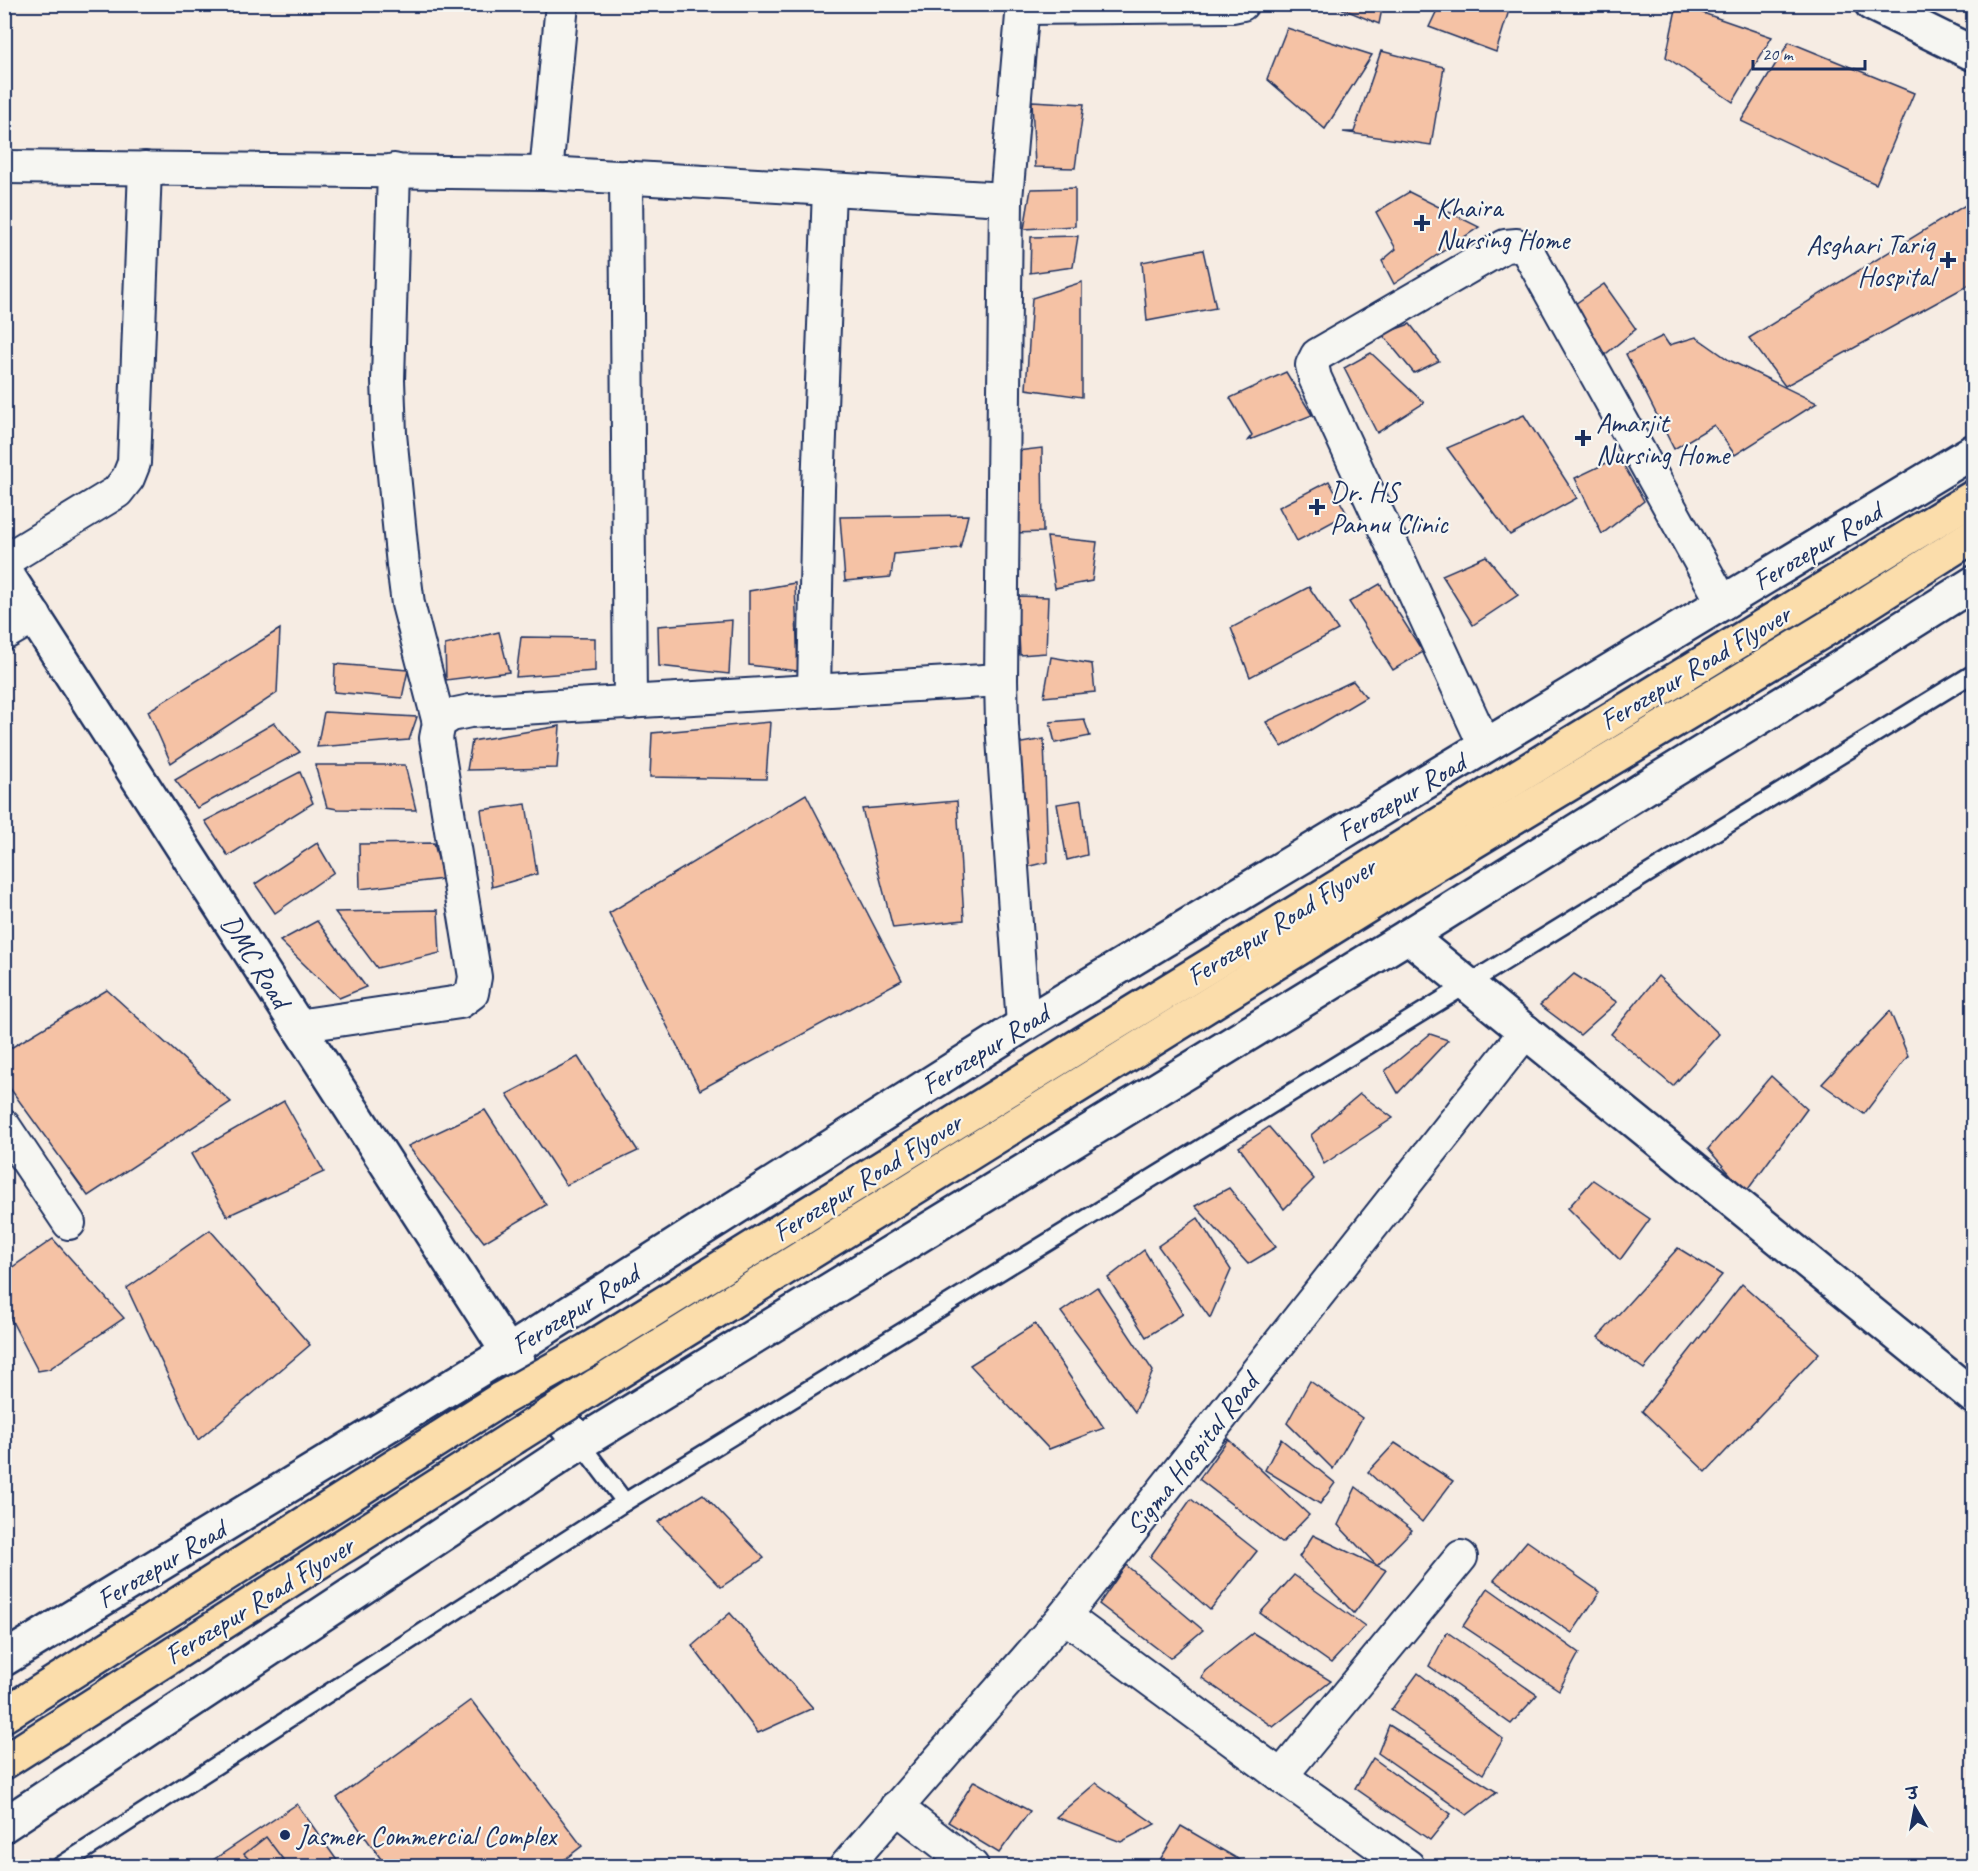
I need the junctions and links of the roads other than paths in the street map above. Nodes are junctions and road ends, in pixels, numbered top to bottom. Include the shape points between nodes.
1 (562, 4) edge
2 (1242, 4) edge
3 (1872, 4) edge
4 (1023, 6) edge
5 (1974, 54) edge
6 (4, 167) edge
7 (145, 168) junction
8 (394, 170) junction
9 (546, 173) junction
10 (626, 177) junction
11 (829, 189) junction
12 (1005, 200) junction
13 (1974, 451) edge
14 (1974, 497) edge
15 (1974, 535) edge
16 (4, 561) edge
17 (4, 570) edge
18 (1974, 583) edge
19 (1723, 603) junction
20 (35, 616) junction
21 (4, 634) edge
22 (1974, 673) edge
23 (1002, 680) junction
24 (814, 691) junction
25 (630, 703) junction
26 (439, 723) junction
27 (1485, 746) junction
28 (1408, 936) junction
29 (1468, 984) junction
30 (1023, 1025) junction
31 (297, 1026) junction
32 (1526, 1031) junction
33 (4, 1126) edge
34 (69, 1223) dead end
35 (590, 1349) joint
36 (508, 1352) junction
37 (1974, 1397) edge
38 (501, 1399) joint
39 (580, 1443) junction
40 (626, 1502) junction
41 (1461, 1557) dead end
42 (1064, 1616) junction
43 (4, 1659) edge
44 (4, 1715) edge
45 (4, 1762) edge
46 (1281, 1776) junction
47 (896, 1807) junction
48 (4, 1825) edge
49 (60, 1866) edge
50 (846, 1866) edge
51 (972, 1866) edge
52 (1408, 1866) edge

1 - 9 street
2 - 4 street
3 - 5 main road
4 - 12 street
6 - 7 street
7 - 8 street
7 - 16 street via 134,463 117,492
8 - 9 street
8 - 26 street via 390,434 408,604
9 - 10 street
10 - 11 street
10 - 25 street
11 - 12 street
11 - 24 street
12 - 23 street
13 - 19 main road, Ferozepur Road
14 - 35 main road, Ferozepur Road Flyover
15 - 45 main road, Ferozepur Road Flyover, bridge via 1806,642 1383,896 597,1385
17 - 20 main road, DMC Road
18 - 28 main road
19 - 27 main road, Ferozepur Road
19 - 27 street via 1527,250 1517,245 1505,246 1317,355 1312,365 1315,378
20 - 21 street
20 - 31 main road, DMC Road
22 - 29 lane
23 - 24 street
23 - 30 street
24 - 25 street
25 - 26 street via 470,711
26 - 31 street via 436,738 475,977 472,993 460,1002
27 - 30 main road, Ferozepur Road
28 - 29 main road
28 - 39 main road
29 - 32 main road
29 - 40 lane
30 - 36 main road, Ferozepur Road
31 - 36 main road, DMC Road
32 - 37 main road
32 - 42 street, Sigma Hospital Road
33 - 34 street
35 - 38 main road, Ferozepur Road, bridge
36 - 39 main road, DMC Road
36 - 43 main road, Ferozepur Road
38 - 44 main road, Ferozepur Road Flyover
39 - 40 lane
39 - 48 main road
40 - 49 lane
41 - 46 street
42 - 46 street
42 - 47 street, Sigma Hospital Road
46 - 52 street
47 - 50 street, Sigma Hospital Road
47 - 51 street

